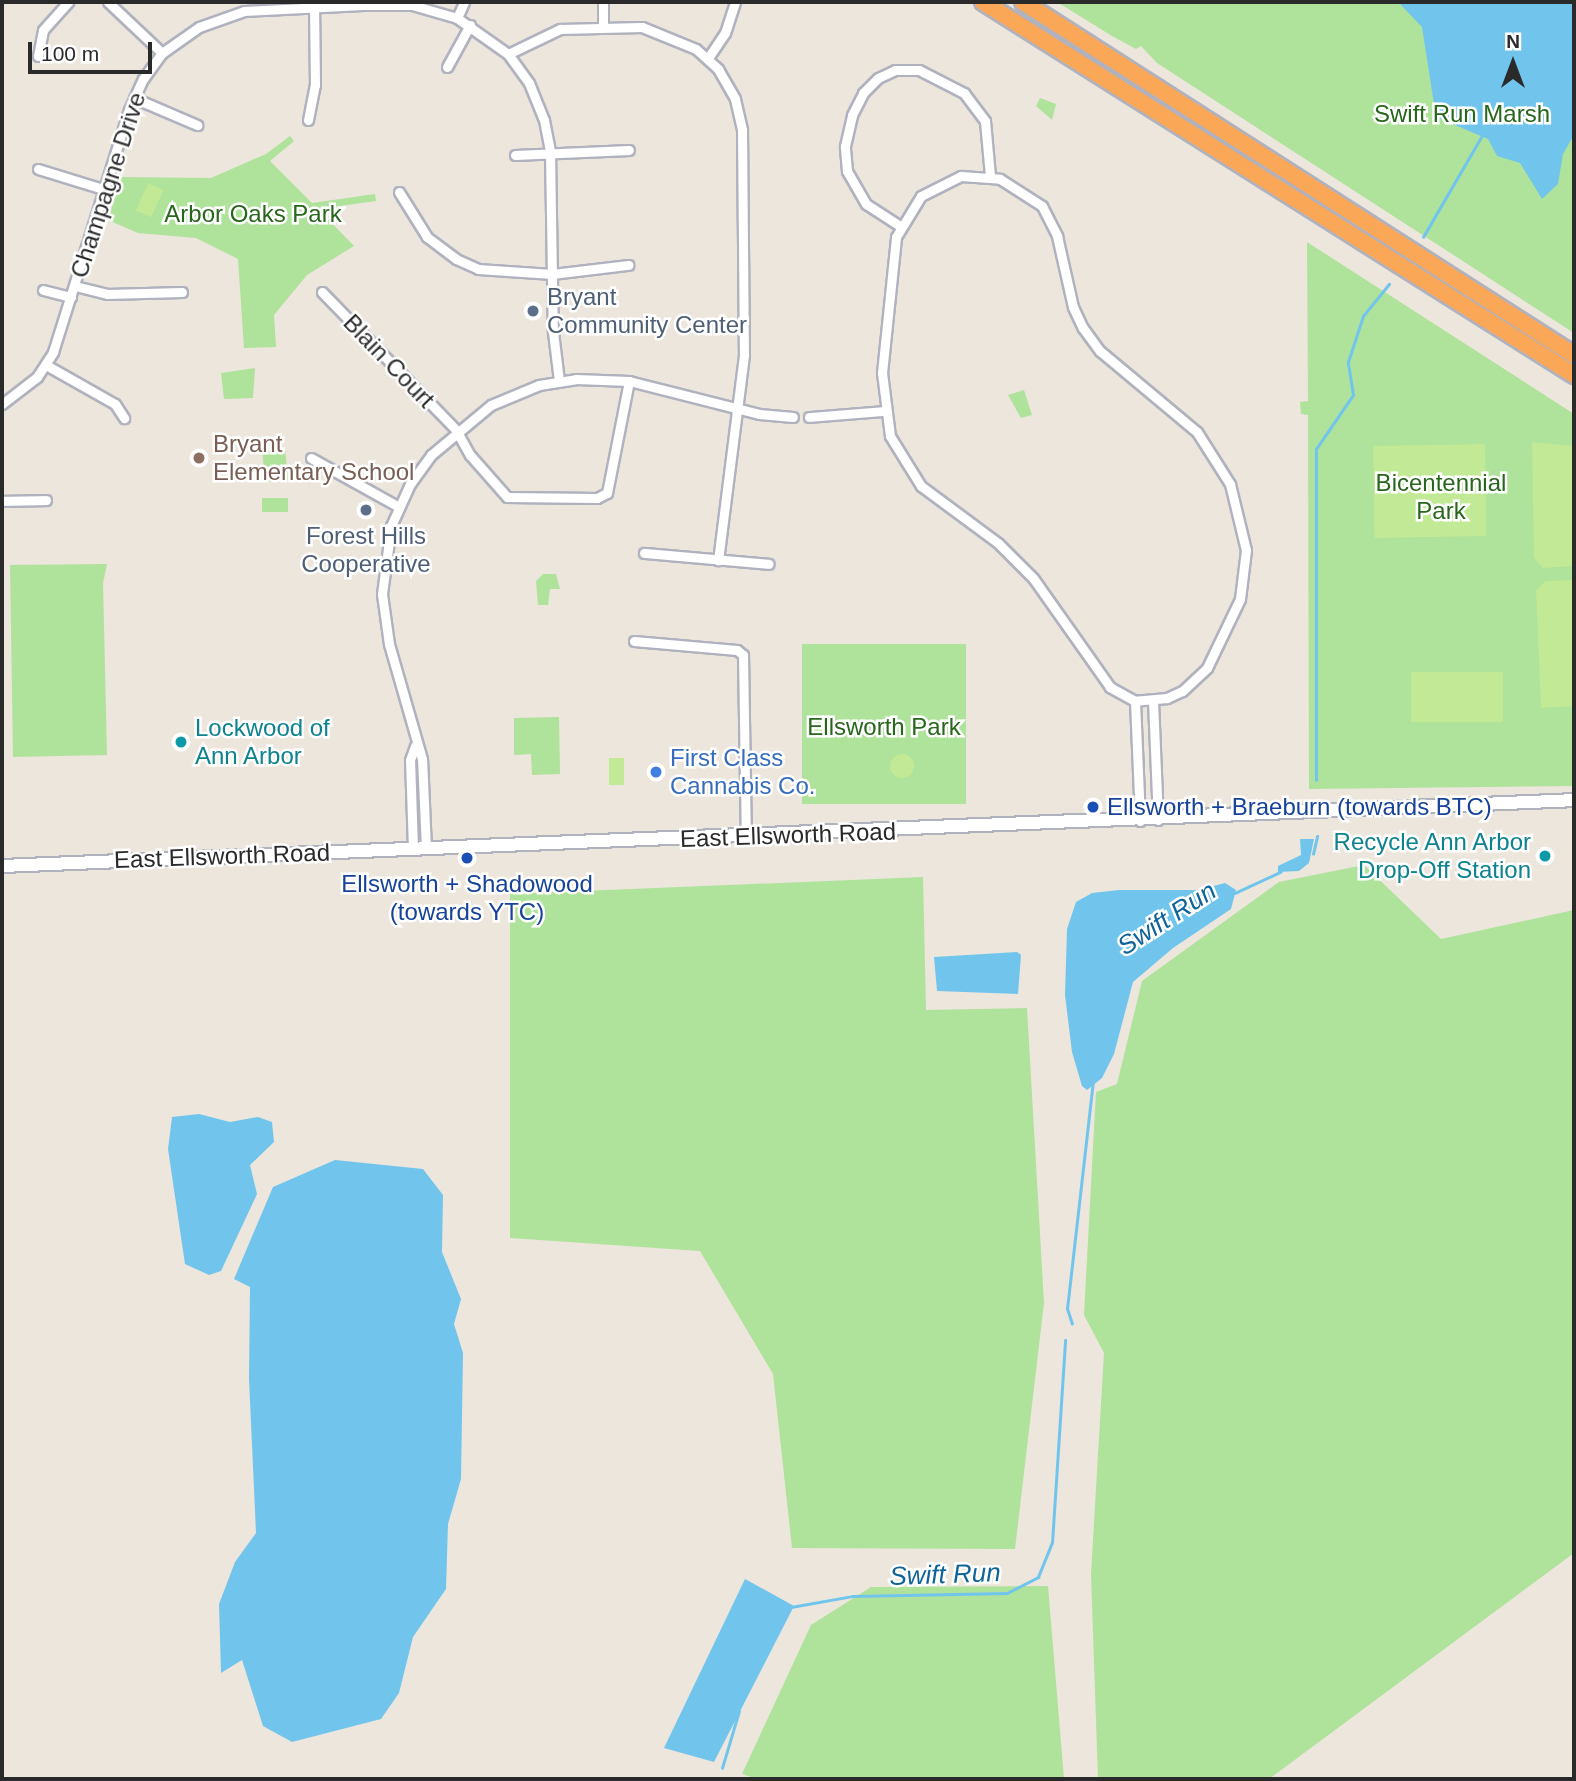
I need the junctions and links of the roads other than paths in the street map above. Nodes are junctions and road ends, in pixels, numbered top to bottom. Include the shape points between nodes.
1 (68, 2) edge
2 (108, 2) edge
3 (464, 2) edge
4 (603, 2) edge
5 (735, 2) edge
6 (983, 2) edge
7 (1023, 2) edge
8 (363, 3) edge
9 (243, 7) edge
10 (314, 7) junction
11 (457, 18) junction
12 (470, 25) junction
13 (603, 26) junction
14 (162, 53) junction
15 (508, 54) junction
16 (38, 56) dead end
17 (708, 58) junction
18 (447, 67) dead end
19 (134, 98) junction
20 (308, 121) dead end
21 (197, 125) dead end
22 (629, 150) dead end
23 (550, 151) junction
24 (515, 155) dead end
25 (38, 169) dead end
26 (990, 176) junction
27 (103, 189) junction
28 (399, 192) dead end
29 (900, 226) junction
30 (628, 265) dead end
31 (552, 274) junction
32 (75, 286) junction
33 (43, 290) dead end
34 (182, 292) dead end
35 (322, 292) dead end
36 (71, 297) junction
37 (1574, 355) edge
38 (46, 365) junction
39 (1574, 374) edge
40 (559, 381) junction
41 (629, 381) junction
42 (2, 404) edge
43 (734, 408) junction
44 (884, 411) junction
45 (793, 417) dead end
46 (809, 417) dead end
47 (124, 418) dead end
48 (456, 430) junction
49 (311, 458) dead end
50 (46, 500) dead end
51 (2, 501) edge
52 (399, 507) junction
53 (644, 553) dead end
54 (718, 560) junction
55 (769, 564) dead end
56 (634, 641) dead end
57 (1135, 701) junction
58 (1153, 701) junction
59 (1574, 800) edge
60 (1158, 820) junction
61 (1140, 821) junction
62 (746, 836) junction
63 (419, 849) junction
64 (2, 866) edge

1 - 16 street via 43,30
2 - 14 street
3 - 11 street
4 - 13 street
5 - 17 street via 725,33
6 - 39 highway
7 - 37 highway
8 - 10 street, Champagne Drive
8 - 11 street, Champagne Drive via 412,5
9 - 10 street, Champagne Drive
9 - 14 street, Champagne Drive via 199,27
10 - 20 street via 316,85
11 - 12 street, Champagne Drive
12 - 15 street, Champagne Drive
12 - 18 street
13 - 15 street via 559,30
13 - 17 street via 658,30
14 - 19 street, Champagne Drive
15 - 23 street, Champagne Drive via 537,99
17 - 43 street via 728,85 742,130 745,331
19 - 21 street
19 - 27 street, Champagne Drive
22 - 23 street
23 - 24 street
23 - 31 street, Champagne Drive
25 - 27 street
26 - 29 street via 961,176 935,185 909,208
26 - 29 street via 985,121 964,93 919,69 895,70 878,78 863,93 852,116 845,146 847,171 866,204
26 - 58 street via 1025,191 1045,210 1083,328 1100,351 1204,439 1236,502 1246,550 1245,577 1232,623 1196,680 1182,691
27 - 32 street, Champagne Drive
28 - 31 street via 415,224 456,259 495,273
29 - 44 street via 883,357
30 - 31 street
31 - 40 street, Champagne Drive
32 - 34 street via 107,294
32 - 36 street, Champagne Drive
33 - 36 street, Champagne Drive
35 - 48 street, Blain Court
36 - 38 street, Champagne Drive
38 - 42 street, Champagne Drive
38 - 47 street via 114,404
40 - 41 street
40 - 48 street via 506,398
41 - 43 street
41 - 48 street, Blain Court via 610,486 602,496 507,497 470,455
43 - 45 street
43 - 54 street
44 - 46 street
44 - 57 street via 895,447 921,486 1013,557 1045,593 1099,676
48 - 52 street via 419,469
49 - 52 street
50 - 51 street
52 - 63 street via 384,560 383,610 422,760
53 - 54 street
54 - 55 street
56 - 62 street via 737,650 743,655
57 - 58 street
57 - 61 street
58 - 60 street
59 - 60 main road, East Ellsworth Road
60 - 61 main road, East Ellsworth Road
61 - 62 main road, East Ellsworth Road
62 - 63 main road, East Ellsworth Road
63 - 64 main road, East Ellsworth Road

